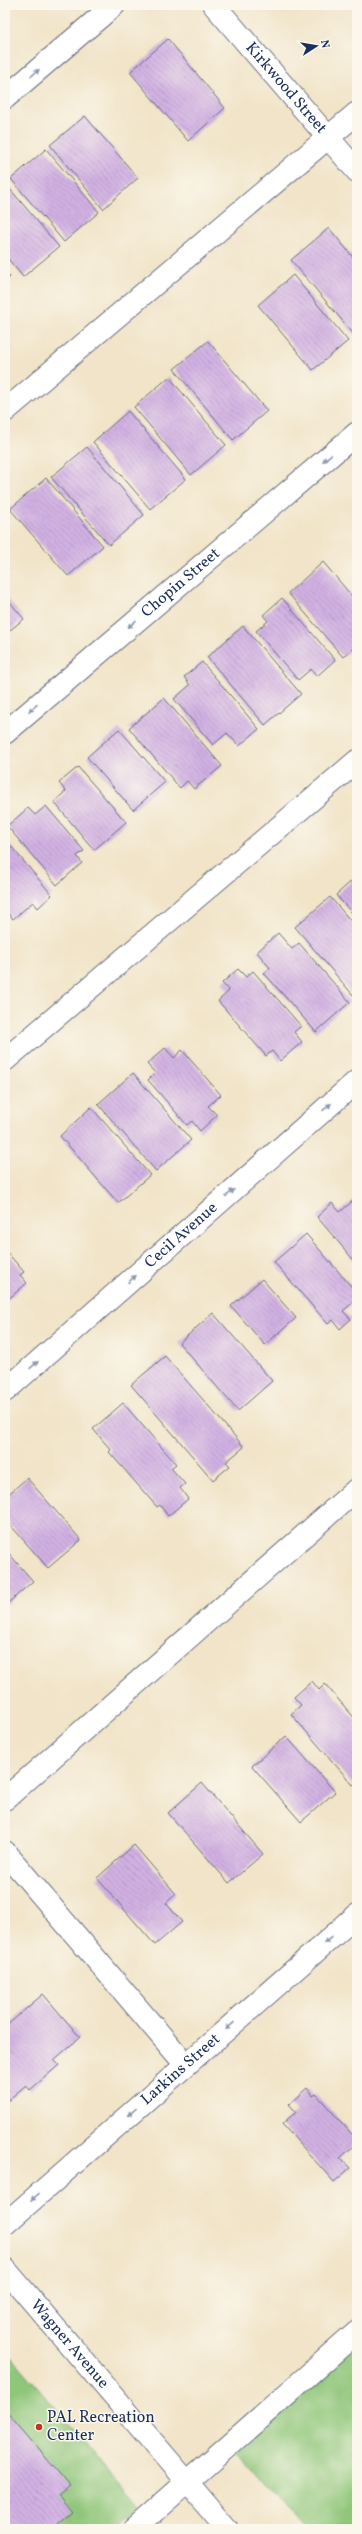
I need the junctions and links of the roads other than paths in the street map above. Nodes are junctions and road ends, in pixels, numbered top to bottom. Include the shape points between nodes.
1 (114, 5) edge
2 (214, 5) edge
3 (5, 98) edge
4 (357, 112) edge
5 (328, 137) junction
6 (357, 171) edge
7 (5, 411) edge
8 (357, 433) edge
9 (5, 733) edge
10 (357, 761) edge
11 (5, 1060) edge
12 (357, 1081) edge
13 (5, 1391) edge
14 (357, 1489) edge
15 (5, 1799) edge
16 (5, 1852) edge
17 (357, 1914) edge
18 (186, 2065) junction
19 (5, 2224) edge
20 (5, 2269) edge
21 (357, 2332) edge
22 (187, 2482) junction
23 (134, 2529) edge
24 (227, 2529) edge

3 -> 1 street
2 - 5 street, Kirkwood Street
4 - 5 street
5 - 6 street, Kirkwood Street
5 - 7 street
8 -> 9 street, Chopin Street
10 - 11 street
13 -> 12 street, Cecil Avenue
14 - 15 street
16 - 18 street
17 -> 18 street, Larkins Street
18 -> 19 street, Larkins Street
20 - 22 street, Wagner Avenue
21 - 22 street
22 - 23 street
22 - 24 street, Wagner Avenue

